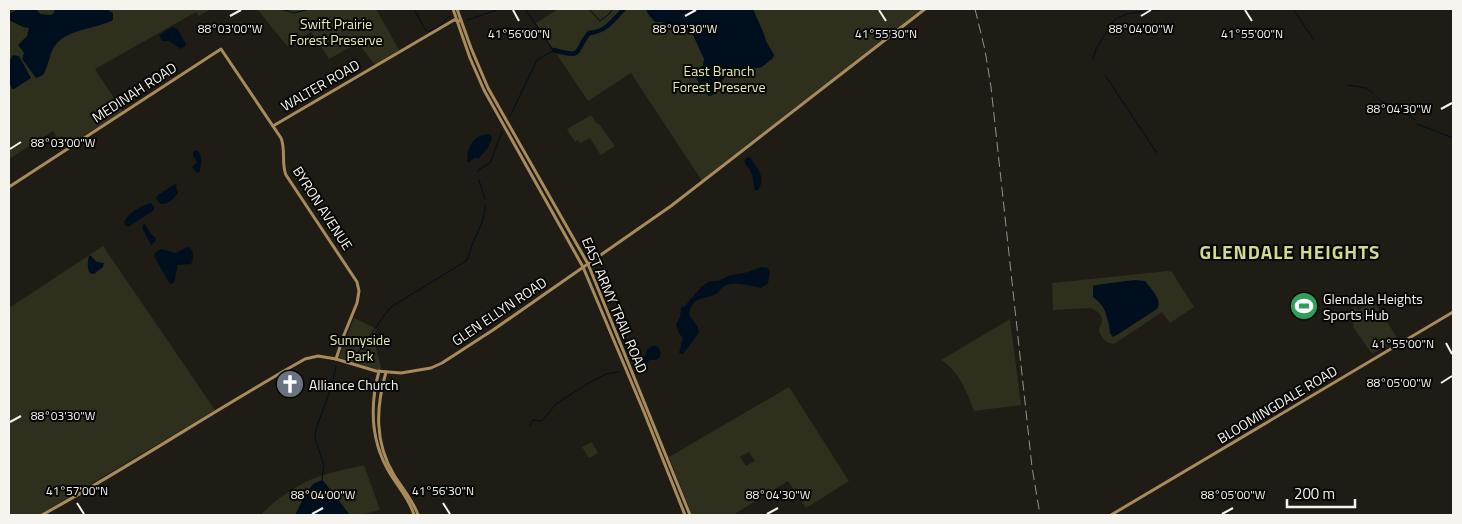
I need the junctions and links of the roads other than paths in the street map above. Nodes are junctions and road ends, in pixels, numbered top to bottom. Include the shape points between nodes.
1 (453, 9) edge
2 (458, 9) edge
3 (925, 9) edge
4 (457, 20) junction
5 (462, 24) junction
6 (221, 49) joint
7 (273, 126) junction
8 (531, 173) junction
9 (537, 174) junction
10 (9, 187) edge
11 (588, 264) junction
12 (583, 267) junction
13 (1453, 312) edge
14 (336, 359) junction
15 (379, 371) junction
16 (386, 372) junction
17 (42, 515) edge
18 (416, 515) edge
19 (685, 515) edge
20 (690, 515) edge
21 (1112, 515) edge

1 - 4 street, EAST ARMY TRAIL ROAD
2 - 5 street, EAST ARMY TRAIL ROAD
3 - 11 street, GLEN ELLYN ROAD via 679,200
4 - 5 street
4 - 7 street, WALTER ROAD
4 - 8 street, EAST ARMY TRAIL ROAD via 474,66
5 - 9 street, EAST ARMY TRAIL ROAD via 501,111
6 - 7 street, BYRON AVENUE
6 - 10 street, MEDINAH ROAD
7 - 14 street, BYRON AVENUE via 283,142 285,173 358,285 357,303
8 - 9 street
8 - 12 street, EAST ARMY TRAIL ROAD
9 - 11 street, EAST ARMY TRAIL ROAD
11 - 12 street, GLEN ELLYN ROAD
11 - 20 street, EAST ARMY TRAIL ROAD
12 - 16 street, GLEN ELLYN ROAD via 442,363 401,373
12 - 19 street, EAST ARMY TRAIL ROAD
13 - 21 street, BLOOMINGDALE ROAD
14 - 15 street, GLEN ELLYN ROAD
14 - 17 street, GLEN ELLYN ROAD via 318,356 303,360
15 - 16 street, GLEN ELLYN ROAD
15 - 18 street via 372,415 377,446 386,468
16 - 18 street via 379,399 382,445 389,466 412,502

